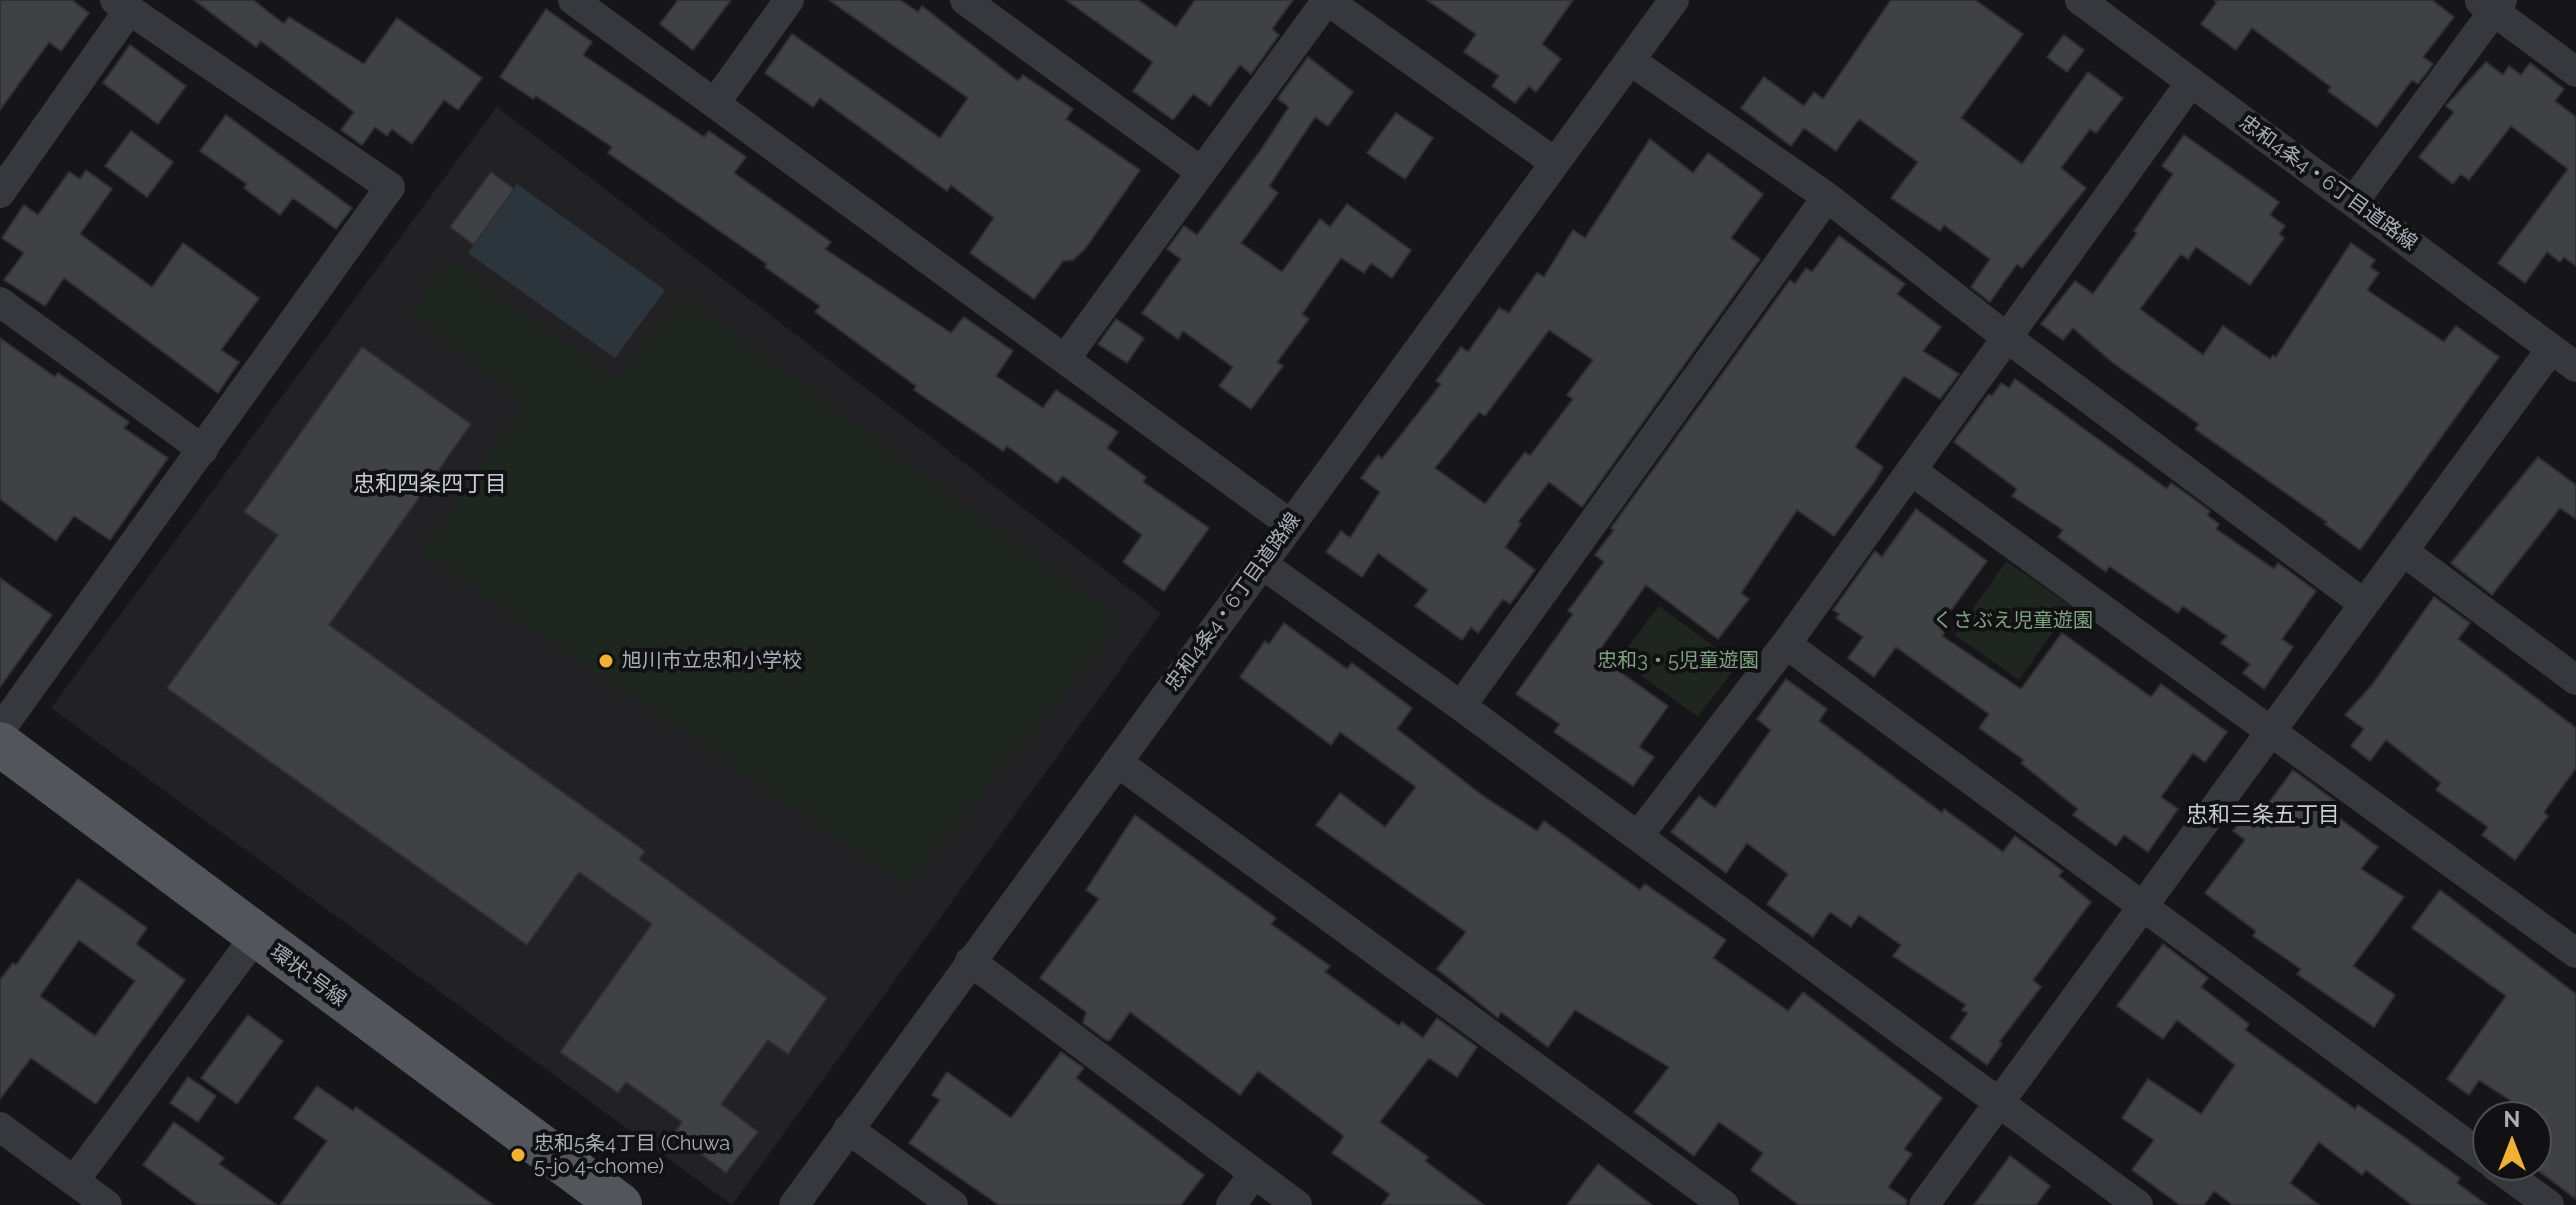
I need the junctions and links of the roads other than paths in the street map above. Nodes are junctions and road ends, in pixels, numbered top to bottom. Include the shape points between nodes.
1 (573, 0) edge
2 (789, 0) edge
3 (965, 0) edge
4 (1674, 0) edge
5 (2080, 0) edge
6 (2491, 4) edge
7 (122, 5) edge
8 (1631, 61) junction
9 (2576, 72) edge
10 (2191, 82) junction
11 (715, 103) junction
12 (1554, 162) junction
13 (1200, 171) junction
14 (0, 193) edge
15 (1827, 197) junction
16 (2354, 201) junction
17 (0, 302) edge
18 (2006, 337) junction
19 (2551, 349) junction
20 (1065, 359) junction
21 (2576, 367) edge
22 (203, 450) junction
23 (1912, 471) junction
24 (1290, 524) junction
25 (2403, 551) junction
26 (1262, 564) junction
27 (2364, 604) junction
28 (1786, 644) junction
29 (2576, 680) edge
30 (1461, 706) junction
31 (0, 730) edge
32 (2272, 730) junction
33 (0, 744) edge
34 (1117, 762) junction
35 (1638, 836) junction
36 (2142, 907) junction
37 (255, 937) junction
38 (2576, 953) edge
39 (970, 961) junction
40 (1999, 1102) junction
41 (0, 1127) edge
42 (848, 1129) junction
43 (2472, 1148) edge
44 (1254, 1174) junction
45 (74, 1181) junction
46 (2516, 1181) edge
47 (107, 1205) edge
48 (620, 1205) edge
49 (794, 1205) edge
50 (953, 1205) edge
51 (1231, 1205) edge
52 (1297, 1205) edge
53 (1724, 1205) edge
54 (1924, 1205) edge
55 (2138, 1205) edge
56 (2549, 1205) edge

1 - 11 street
2 - 11 street
3 - 13 street
4 - 8 street, 忠和4条4・6丁目道路線
5 - 10 street, 忠和4条4・6丁目道路線
6 - 9 street
6 - 16 street
7 - 14 street
7 - 22 street via 390,187
8 - 12 street, 忠和4条4・6丁目道路線
8 - 15 street
10 - 16 street, 忠和4条4・6丁目道路線
10 - 18 street
11 - 20 street
12 - 13 street via 1327,0
12 - 24 street, 忠和4条4・6丁目道路線
13 - 20 street
15 - 18 street
15 - 30 street
16 - 19 street, 忠和4条4・6丁目道路線
17 - 22 street
18 - 23 street
18 - 27 street
19 - 21 street, 忠和4条4・6丁目道路線
19 - 25 street
20 - 24 street
22 - 31 street
23 - 28 street
23 - 32 street
24 - 26 street, 忠和4条4・6丁目道路線
25 - 27 street
25 - 29 street
26 - 30 street
26 - 34 street, 忠和4条4・6丁目道路線
27 - 32 street
28 - 35 street
28 - 36 street
30 - 35 street
32 - 36 street
32 - 38 street
33 - 37 main road, 環状1号線
34 - 39 street, 忠和4条4・6丁目道路線
34 - 53 street
35 - 40 street
36 - 40 street
36 - 43 street
37 - 45 street
37 - 48 main road, 環状1号線
39 - 42 street, 忠和4条4・6丁目道路線
39 - 44 street
40 - 54 street
40 - 55 street
41 - 45 street
42 - 49 street, 忠和4条4・6丁目道路線
42 - 50 street
44 - 51 street
44 - 52 street
45 - 47 street
46 - 56 street

